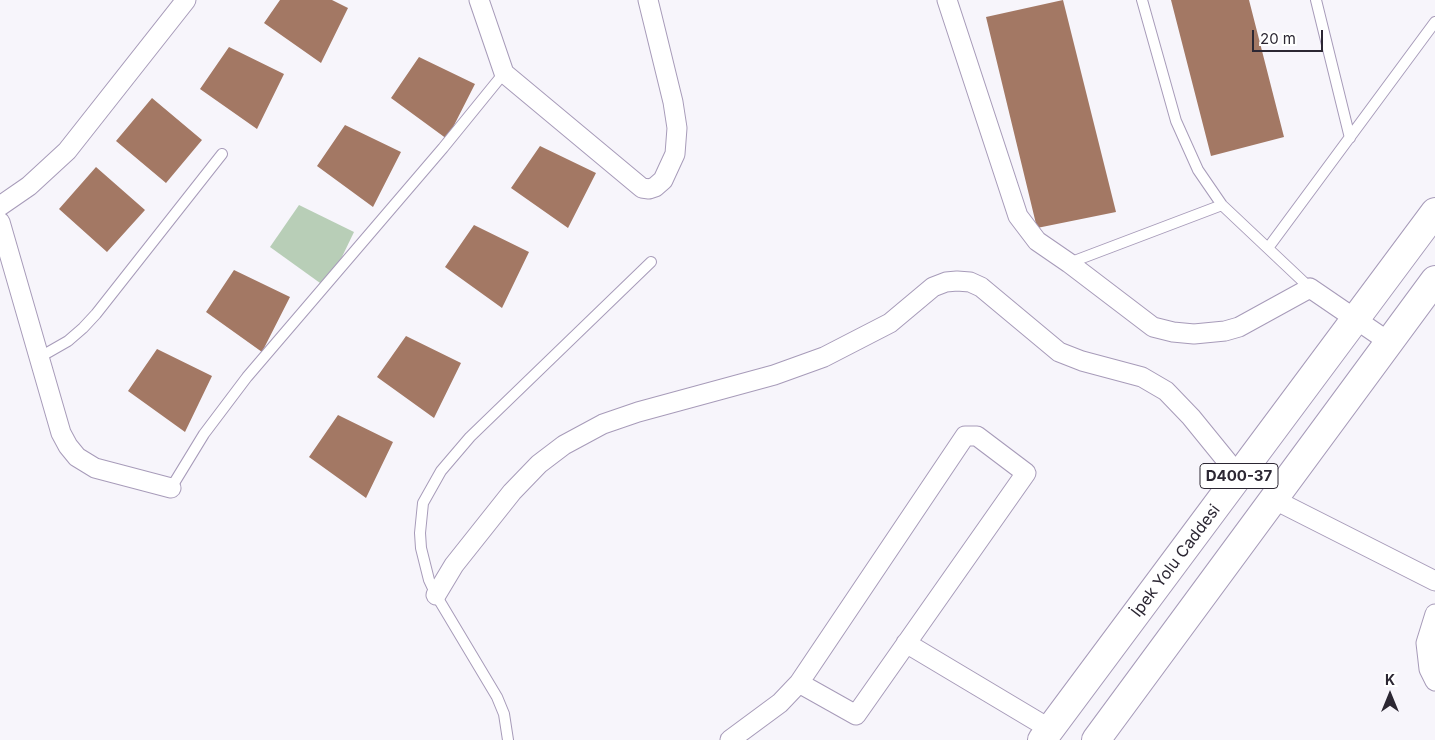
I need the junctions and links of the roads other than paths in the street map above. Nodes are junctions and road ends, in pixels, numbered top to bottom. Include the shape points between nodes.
1 (186, 0) edge
2 (479, 0) edge
3 (648, 0) edge
4 (947, 0) edge
5 (1142, 0) edge
6 (1316, 0) edge
7 (1435, 22) edge
8 (504, 73) junction
9 (1350, 138) junction
10 (222, 154) dead end
11 (1222, 205) junction
12 (0, 206) edge
13 (1435, 212) edge
14 (0, 222) edge
15 (1268, 248) junction
16 (651, 262) dead end
17 (1069, 263) junction
18 (1435, 280) edge
19 (1310, 288) junction
20 (1355, 320) junction
21 (1389, 342) junction
22 (40, 357) junction
23 (1239, 476) junction
24 (171, 488) joint
25 (1273, 499) junction
26 (1435, 581) edge
27 (436, 595) junction
28 (1435, 614) edge
29 (906, 643) junction
30 (1435, 681) edge
31 (799, 683) junction
32 (1046, 735) edge
33 (508, 740) edge
34 (730, 740) edge
35 (1096, 740) edge

1 - 12 street via 67,151
2 - 8 street
3 - 8 street via 677,128 676,154 663,180 655,187 642,188
4 - 17 street via 1018,216 1037,241
5 - 11 lane via 1176,121 1198,170
6 - 9 lane
7 - 9 lane
8 - 24 lane via 247,377 204,434
9 - 15 lane
10 - 22 lane via 96,314 68,341
11 - 15 lane
11 - 17 lane
13 - 20 highway, İpek Yolu Caddesi / D400-37
14 - 22 street
15 - 19 lane
16 - 27 lane via 470,437 441,471 423,502 420,518 424,564
17 - 19 street via 1153,327 1173,332 1217,333 1239,328
18 - 21 highway, D400-37
19 - 20 street
20 - 21 street
20 - 23 highway, İpek Yolu Caddesi / D400-37
21 - 25 highway, D400-37
22 - 24 street via 61,433 77,457 95,468
23 - 27 street via 1166,391 1142,377 1059,352 981,287 970,282 951,281 933,287 890,323 824,357 774,376 602,424 564,444 512,492 454,565
23 - 32 highway, İpek Yolu Caddesi / D400-37
25 - 26 street
25 - 35 highway, D400-37
27 - 33 lane via 497,697 504,714
28 - 30 street via 1426,643 1429,669
29 - 31 street via 856,715
29 - 31 street via 1026,473 977,436 964,436
29 - 32 street
31 - 34 street via 780,703

